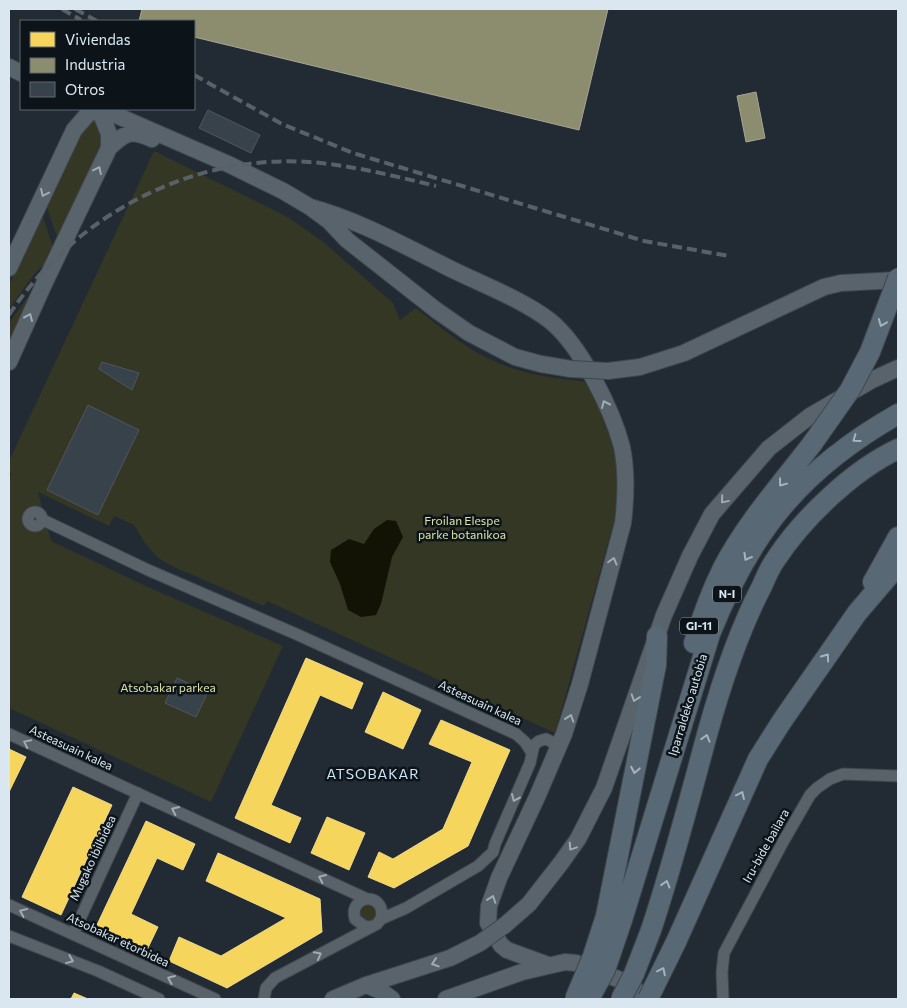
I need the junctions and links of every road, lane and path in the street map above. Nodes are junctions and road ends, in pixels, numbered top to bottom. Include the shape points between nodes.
1 (97, 110) edge
2 (99, 110) edge
3 (101, 110) edge
4 (109, 148) junction
5 (310, 207) junction
6 (347, 240) junction
7 (9, 268) edge
8 (898, 279) edge
9 (9, 362) edge
10 (898, 368) edge
11 (898, 414) edge
12 (898, 449) edge
13 (43, 520) dead end
14 (898, 537) edge
15 (898, 565) edge
16 (857, 613) junction
17 (657, 636) junction
18 (9, 734) edge
19 (558, 749) junction
20 (532, 753) junction
21 (898, 776) edge
22 (138, 793) junction
23 (649, 835) junction
24 (493, 852) junction
25 (511, 856) junction
26 (367, 899) junction
27 (9, 906) edge
28 (381, 907) junction
29 (404, 909) junction
30 (614, 918) junction
31 (376, 923) junction
32 (73, 934) junction
33 (9, 936) edge
34 (548, 965) junction
35 (366, 985) junction
36 (159, 999) edge
37 (215, 999) edge
38 (264, 999) edge
39 (333, 999) edge
40 (392, 999) edge
41 (446, 999) edge
42 (575, 999) edge
43 (589, 999) edge
44 (621, 999) edge
45 (648, 999) edge
46 (723, 999) edge

1 -> 7 street via 87,115 74,130
2 - 4 street via 109,134
3 - 5 street via 228,164
4 - 6 street via 126,134 144,135 284,202
9 -> 4 street
5 - 6 street
19 -> 5 street via 572,710 623,523 626,496 621,447 597,386 580,353 540,313 359,222
6 - 8 street, bridge via 469,333 515,357 571,369 608,371 640,367 684,353 824,287
8 -> 23 highway, GI-11, bridge via 870,352 850,390 741,538 702,614 679,695
10 -> 17 street via 810,416 769,448 750,469 712,514 690,556
11 -> 23 highway, Iparraldeko autobia / N-I via 864,434 815,472 794,493 752,547 710,634
44 -> 12 highway, N-I, bridge via 651,930 678,845 719,693 745,617 776,559 806,521 846,482
13 - 20 street, Asteasuain kalea via 516,734
14 - 16 highway
15 - 16 highway
45 -> 16 highway, bridge via 758,759
17 -> 30 highway via 656,665
17 -> 35 street, bridge via 604,788 578,839 545,885 529,904 480,943 450,958
22 -> 18 street, Asteasuain kalea
19 - 20 street via 546,739 539,740
19 - 25 street
20 -> 24 street
21 - 46 street, Iru-bide bailara via 843,774 830,779 810,796 724,953
26 -> 22 street, Asteasuain kalea
22 - 32 street, Mugako ibilbidea
23 - 30 highway, Iparraldeko autobia / N-I
24 - 25 street via 503,858
24 - 29 street via 478,866
34 -> 25 street via 506,950 488,923 489,906
26 - 28 street, Asteasuain kalea
26 - 31 street via 356,905 355,919 360,925
32 -> 27 street, Atsobakar etorbidea
28 - 29 street, Asteasuain kalea
28 - 31 street
29 - 31 street
30 - 42 highway, bridge
30 - 43 highway, Iparraldeko autobia / N-I, bridge via 605,970
38 -> 31 street via 266,988 275,978
37 -> 32 street, Atsobakar etorbidea
33 -> 36 street
34 - 41 street
34 - 45 street via 576,963 623,981
35 - 39 street
35 - 40 street

